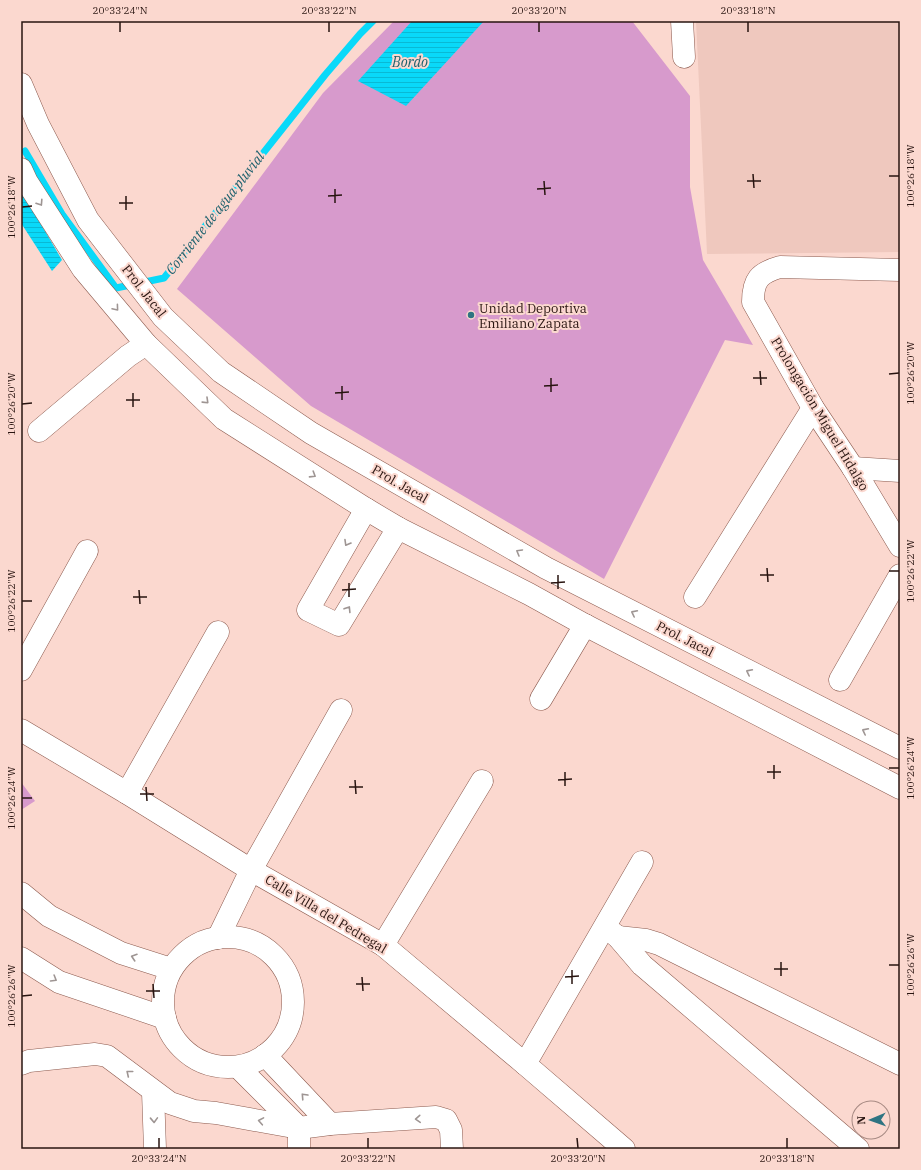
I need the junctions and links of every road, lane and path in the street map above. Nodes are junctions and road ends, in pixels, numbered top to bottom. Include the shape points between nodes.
1 (682, 21) edge
2 (684, 57) dead end
3 (21, 84) edge
4 (21, 169) edge
5 (900, 270) edge
6 (146, 344) junction
7 (813, 408) junction
8 (39, 431) dead end
9 (853, 468) junction
10 (900, 471) edge
11 (366, 509) junction
12 (398, 528) junction
13 (900, 546) edge
14 (87, 551) dead end
15 (546, 568) junction
16 (900, 575) edge
17 (528, 594) junction
18 (695, 597) dead end
19 (585, 625) junction
20 (218, 632) dead end
21 (21, 670) edge
22 (840, 680) dead end
23 (541, 699) dead end
24 (341, 710) dead end
25 (21, 730) edge
26 (900, 748) edge
27 (482, 781) dead end
28 (900, 788) edge
29 (127, 793) junction
30 (642, 862) dead end
31 (251, 870) junction
32 (21, 893) edge
33 (612, 932) junction
34 (218, 938) junction
35 (383, 945) junction
36 (21, 958) edge
37 (171, 969) junction
38 (165, 1018) junction
39 (265, 1055) junction
40 (21, 1064) edge
41 (525, 1064) junction
42 (900, 1064) edge
43 (238, 1067) junction
44 (153, 1092) junction
45 (330, 1124) junction
46 (299, 1128) junction
47 (155, 1149) edge
48 (299, 1149) edge
49 (452, 1149) edge
50 (624, 1149) edge
51 (858, 1149) edge

1 - 2 street
15 -> 3 street, Prol. Jacal via 311,433 221,372 163,317 88,220 38,124
4 -> 6 street via 83,269
5 - 7 street, Prolongación Miguel Hidalgo via 780,267 767,271 757,280 753,290 753,302
6 - 8 street via 128,356
6 -> 11 street via 224,419
7 - 9 street, Prolongación Miguel Hidalgo
7 - 18 street
9 - 10 street
9 - 13 street, Prolongación Miguel Hidalgo
11 - 12 street
11 -> 12 street via 308,610 339,625
12 - 17 street
14 - 21 street
15 - 17 street
26 -> 15 street, Prol. Jacal
16 - 22 street
17 - 19 street
19 - 23 street
19 - 28 street
20 - 29 street
24 - 31 street
25 - 29 street, Calle Villa del Pedregal
27 - 35 street
29 - 31 street, Calle Villa del Pedregal
30 - 33 street
31 - 34 street
31 - 35 street, Calle Villa del Pedregal
37 -> 32 street via 121,953 101,943 49,916
33 - 41 street
33 - 42 street via 659,944
33 - 51 street via 642,965
34 - 37 street via 188,949
34 - 39 street via 238,936 263,945 282,964 293,989 292,1016 281,1041
35 - 41 street, Calle Villa del Pedregal
36 -> 38 street via 59,982
37 - 38 street via 163,994
38 - 43 street via 175,1040 192,1056 214,1066
39 - 43 street via 261,1059
45 -> 39 street
44 -> 40 street via 107,1056 95,1054
41 - 50 street, Calle Villa del Pedregal
43 - 46 street
46 -> 44 street via 194,1111 170,1103
44 -> 47 street
45 - 46 street
49 -> 45 street via 451,1130 446,1120 436,1118
46 - 48 street

